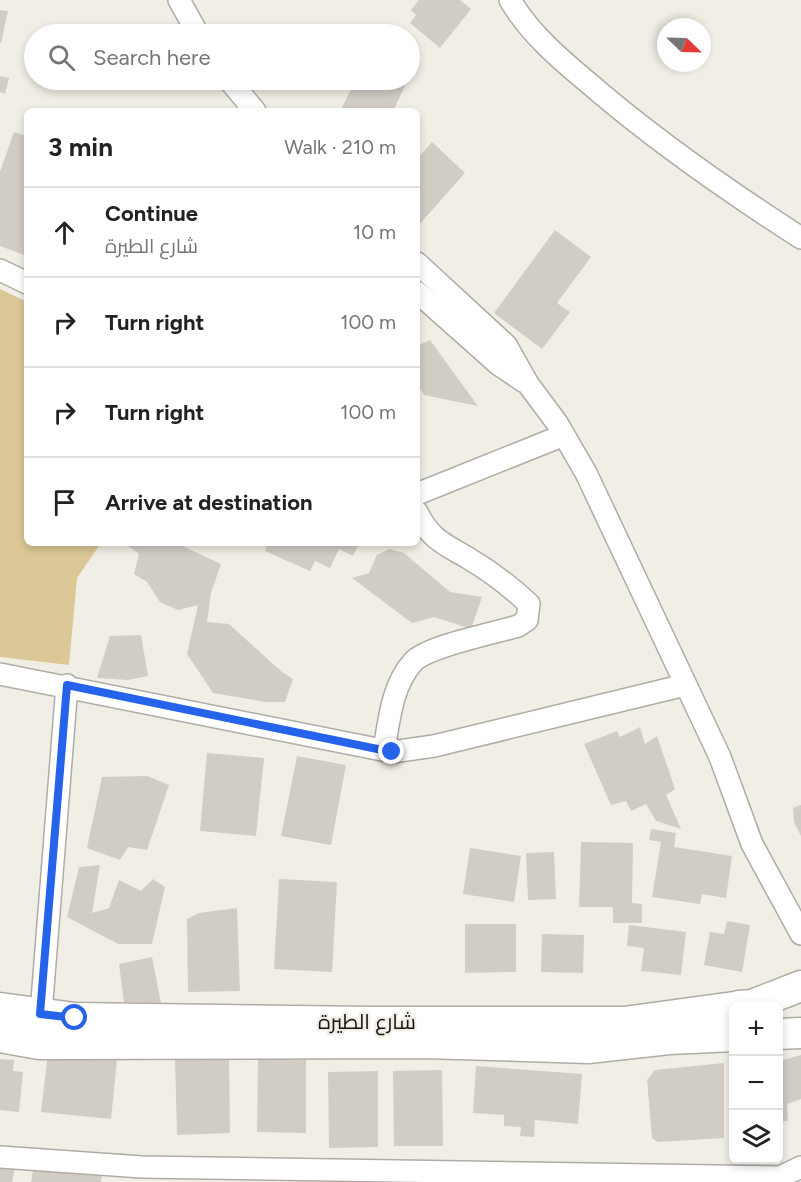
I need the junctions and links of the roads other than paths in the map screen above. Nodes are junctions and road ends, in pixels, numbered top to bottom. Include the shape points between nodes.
1 (179, 0) edge
2 (510, 0) edge
3 (192, 24) edge
4 (237, 90) edge
5 (252, 108) edge
6 (801, 238) edge
7 (420, 266) edge
8 (0, 270) edge
9 (24, 281) edge
10 (420, 295) edge
11 (528, 384) junction
12 (564, 435) junction
13 (420, 493) edge
14 (420, 519) edge
15 (0, 674) edge
16 (67, 685) junction
17 (685, 685) junction
18 (384, 750) junction
19 (801, 934) edge
20 (801, 986) edge
21 (760, 1002) edge
22 (0, 1008) edge
23 (729, 1008) edge
24 (40, 1014) junction
25 (801, 1033) edge
26 (783, 1034) edge
27 (729, 1036) edge
28 (0, 1038) edge
29 (39, 1044) junction
30 (0, 1157) edge
31 (801, 1167) edge
32 (141, 1175) edge

1 - 3 street
2 - 6 street via 519,16 554,54 641,128
4 - 5 street
7 - 11 street via 506,345
8 - 9 street
10 - 11 street via 498,364
11 - 12 street
12 - 13 street
12 - 17 street via 586,473
14 - 18 street via 439,542 515,591 528,604 529,612 527,620 518,626 429,652 413,661 392,704
15 - 16 street
16 - 18 street
16 - 24 street
17 - 18 street via 434,746
17 - 19 street via 720,757 752,844
20 - 21 main road
22 - 24 main road, شارع الطيرة
23 - 24 main road, شارع الطيرة via 624,1022 75,1018
24 - 29 street
25 - 26 main road
27 - 29 main road, شارع الطيرة via 588,1048 425,1042
28 - 29 main road, شارع الطيرة
30 - 32 street
31 - 32 street via 780,1177

